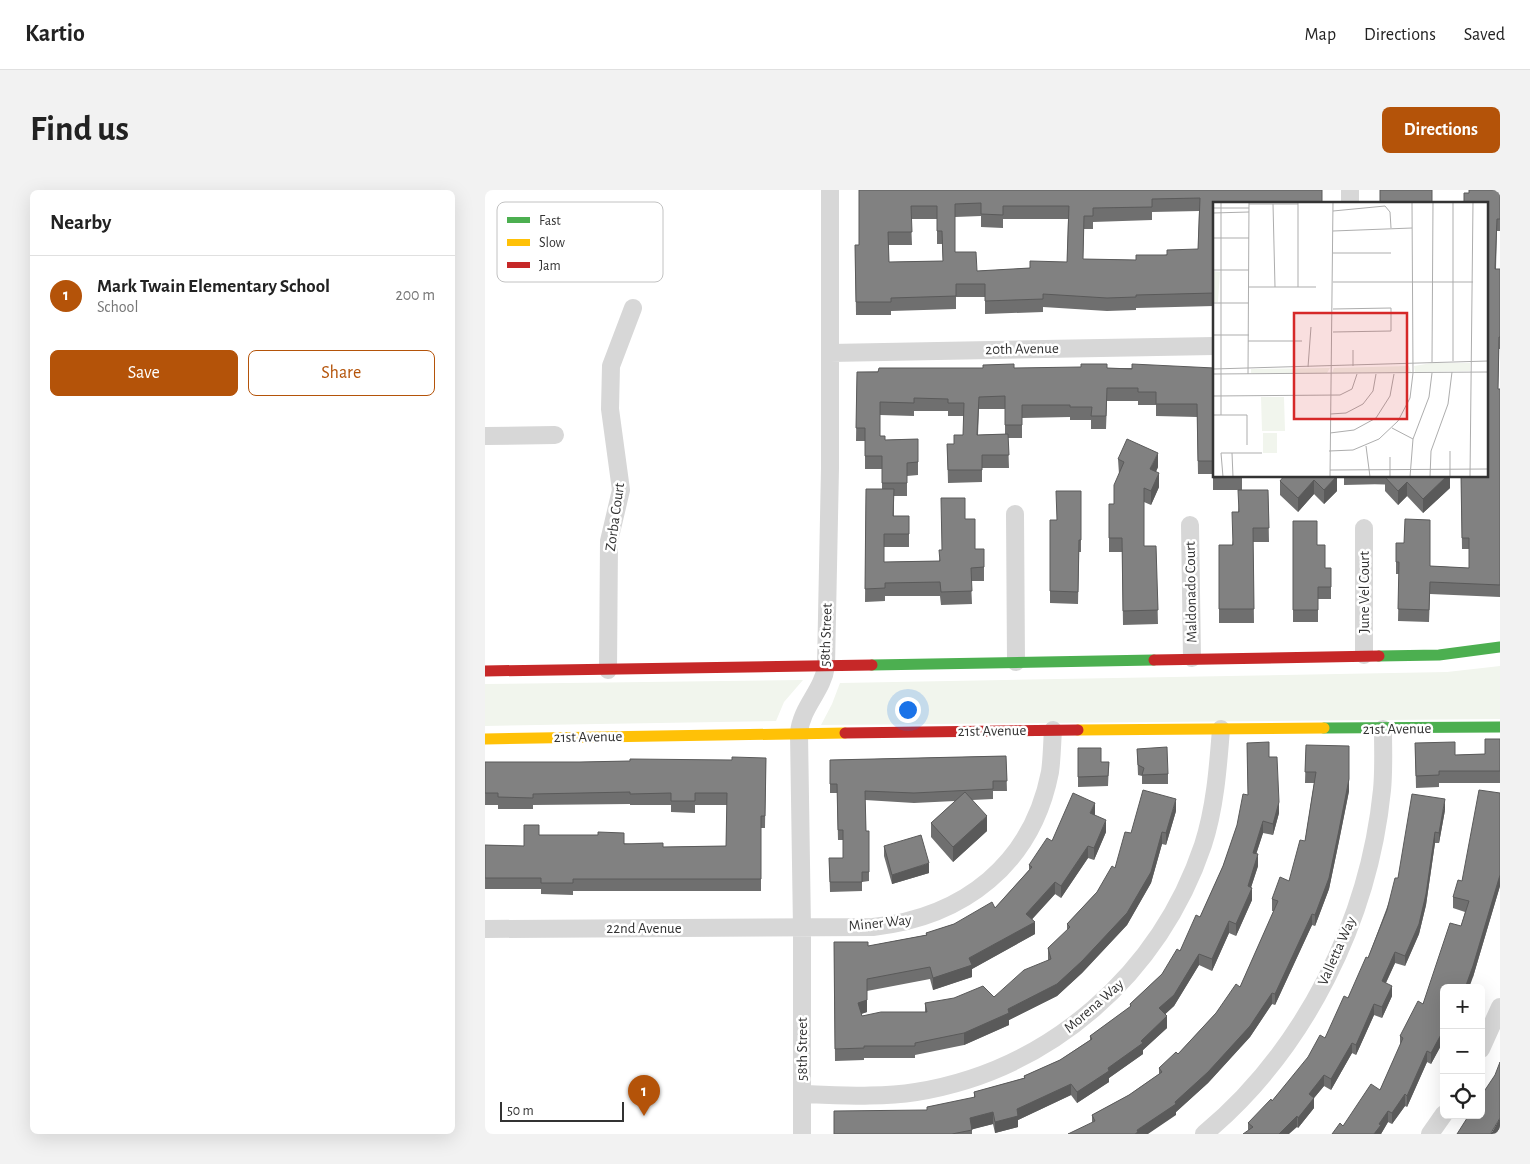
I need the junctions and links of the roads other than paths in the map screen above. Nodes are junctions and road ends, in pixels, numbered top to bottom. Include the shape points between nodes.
1 (830, 190) edge
2 (633, 308) dead end
3 (1213, 346) edge
4 (830, 353) junction
5 (555, 435) dead end
6 (485, 436) edge
7 (1015, 514) dead end
8 (1190, 525) dead end
9 (1364, 528) dead end
10 (1500, 647) edge
11 (1364, 655) junction
12 (1192, 658) junction
13 (1016, 662) junction
14 (826, 666) junction
15 (608, 670) junction
16 (485, 671) edge
17 (1500, 727) edge
18 (1221, 729) junction
19 (1383, 729) junction
20 (1053, 730) junction
21 (799, 733) junction
22 (485, 739) edge
23 (802, 928) junction
24 (485, 929) edge
25 (1500, 1007) edge
26 (1485, 1040) edge
27 (803, 1094) junction
28 (1440, 1119) edge
29 (802, 1134) edge
30 (1204, 1134) edge
31 (1430, 1134) edge

1 - 4 street, 58th Street
2 - 15 street, Zorba Court via 611,366 610,409 621,490 609,541
3 - 4 street, 20th Avenue
4 - 14 street, 58th Street
5 - 6 street
7 - 13 street
8 - 12 street, Maldonado Court
9 - 11 street, June Vel Court
10 - 11 street via 1439,655
11 - 12 street
12 - 13 street
13 - 14 street
14 - 15 street
14 - 21 street, 58th Street via 823,683 801,718
15 - 16 street
17 - 19 street, 21st Avenue
18 - 19 street, 21st Avenue
18 - 20 street, 21st Avenue
18 - 27 street, Morena Way via 1211,813 1188,885 1171,918 1146,954 1099,1005 1039,1049 988,1073 952,1084 873,1096
19 - 30 street, Valletta Way via 1382,789 1376,834 1348,931 1312,1004 1282,1050 1247,1093
20 - 21 street, 21st Avenue
20 - 23 street, Miner Way via 1050,770 1035,819 1006,863 973,894 926,917 899,924
21 - 22 street, 21st Avenue
21 - 23 street, 58th Street
23 - 24 street, 22nd Avenue
23 - 27 street, 58th Street
25 - 26 street
27 - 29 street, 58th Street
28 - 31 street

